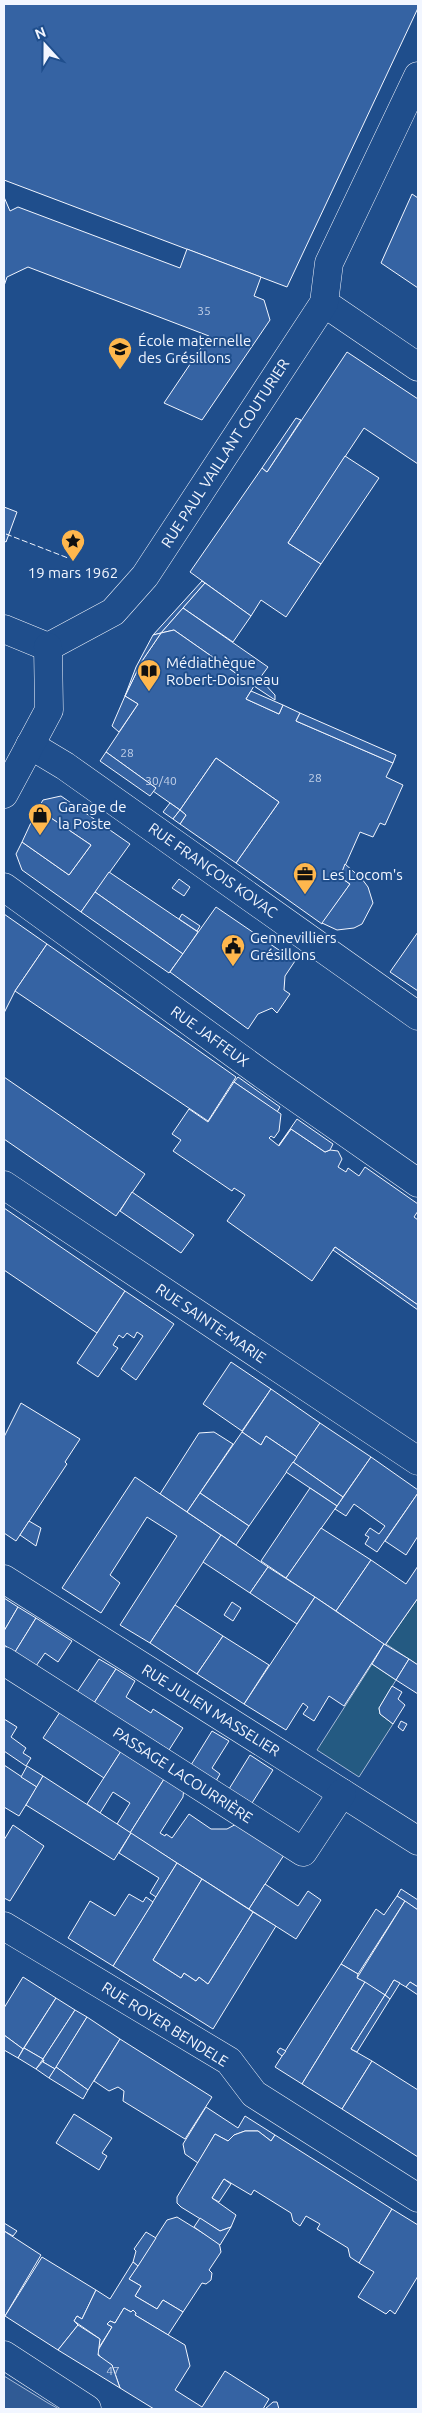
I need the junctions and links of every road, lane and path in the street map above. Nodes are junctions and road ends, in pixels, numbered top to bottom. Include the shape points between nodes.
1 (418, 76) edge
2 (324, 303) junction
3 (418, 367) edge
4 (4, 629) edge
5 (48, 646) junction
6 (30, 745) junction
7 (4, 794) edge
8 (4, 887) edge
9 (418, 1016) edge
10 (418, 1183) edge
11 (4, 1185) edge
12 (418, 1461) edge
13 (4, 1579) edge
14 (4, 1661) edge
15 (342, 1793) junction
16 (418, 1841) edge
17 (4, 1926) edge
18 (418, 2198) edge
19 (4, 2354) edge
20 (87, 2409) edge

1 - 2 street, RUE PAUL VAILLANT COUTURIER via 329,263
2 - 3 street
2 - 5 street, RUE PAUL VAILLANT COUTURIER via 145,576 113,612
4 - 5 street
5 - 6 street via 49,710
6 - 7 street
6 - 9 street, RUE FRANÇOIS KOVAC via 65,766
8 - 10 street, RUE JAFFEUX
11 - 12 street, RUE SAINTE-MARIE
13 - 15 street, RUE JULIEN MASSELIER
14 - 15 street, PASSAGE LACOURRIÈRE via 303,1852
15 - 16 street, RUE JULIEN MASSELIER
17 - 18 street, RUE ROYER BENDELE via 229,2060 254,2094
19 - 20 street

